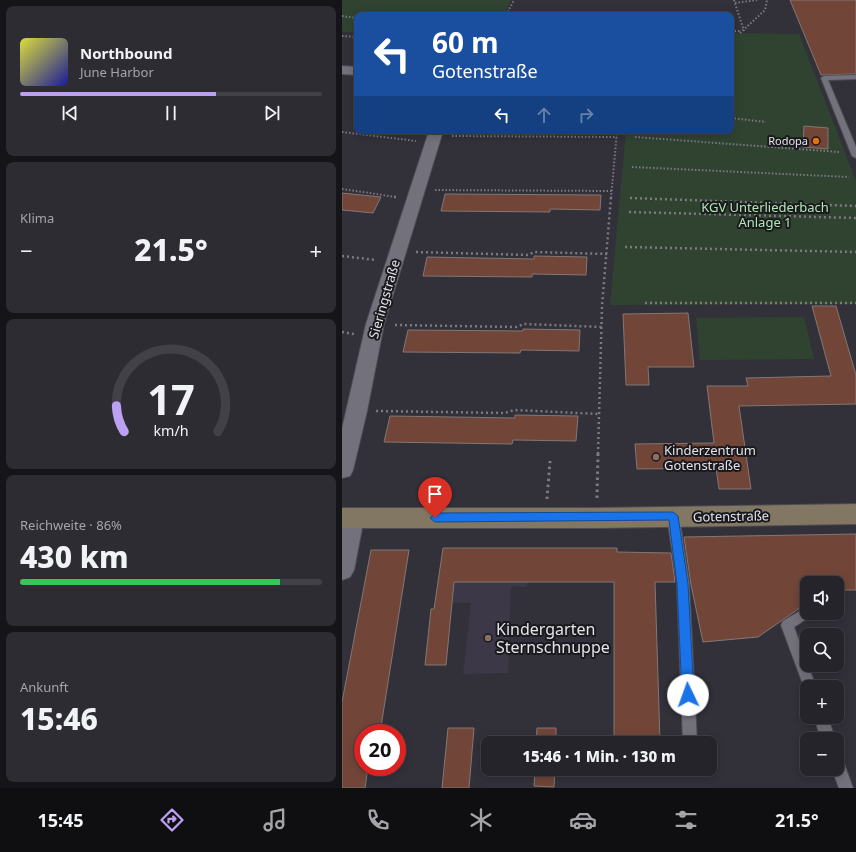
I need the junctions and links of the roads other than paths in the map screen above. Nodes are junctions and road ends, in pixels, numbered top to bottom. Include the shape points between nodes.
1 (342, 70) edge
2 (354, 70) edge
3 (856, 77) edge
4 (435, 136) edge
5 (856, 156) edge
6 (342, 470) edge
7 (856, 514) edge
8 (673, 516) junction
9 (347, 518) edge
10 (342, 570) edge
11 (800, 617) edge
12 (807, 680) edge
13 (690, 736) edge
14 (842, 776) edge
15 (846, 788) edge

1 - 2 street
3 - 5 lane via 824,78
4 - 6 street, Sieringstraße via 375,324
7 - 8 main road, Gotenstraße
8 - 9 main road, Gotenstraße
8 - 13 lane via 683,584
9 - 10 street
11 - 12 lane via 787,625
14 - 15 lane

